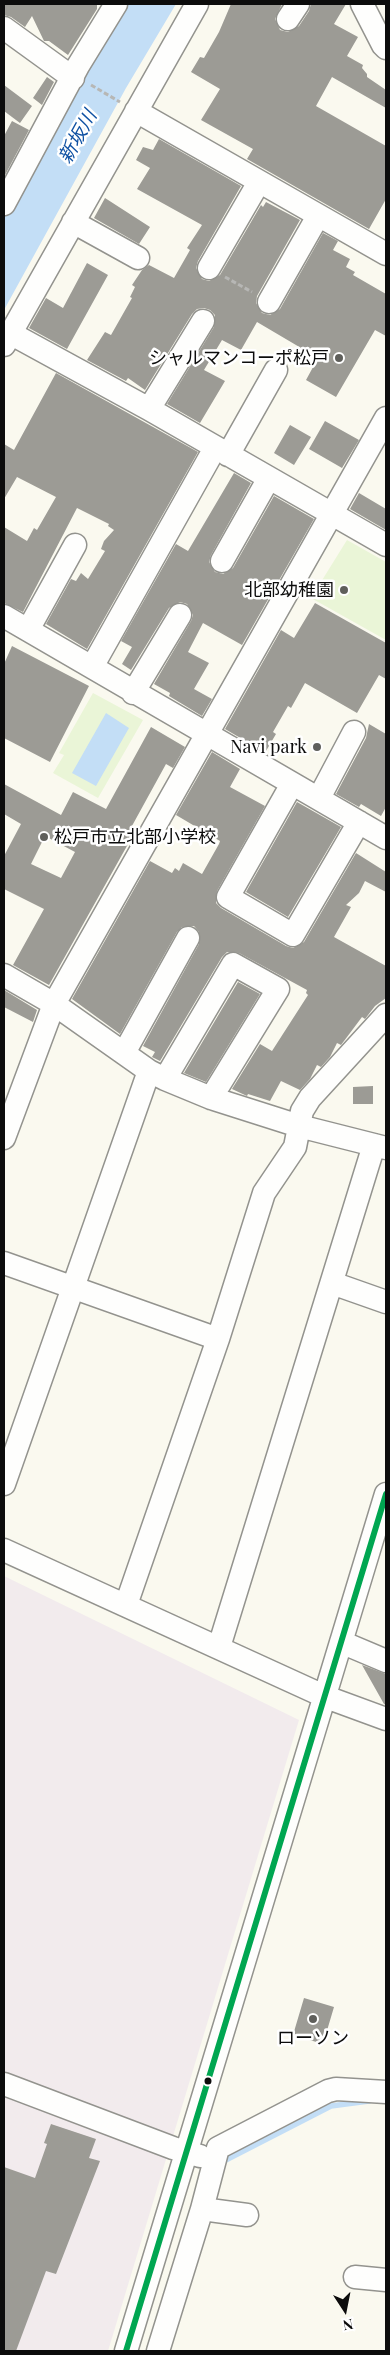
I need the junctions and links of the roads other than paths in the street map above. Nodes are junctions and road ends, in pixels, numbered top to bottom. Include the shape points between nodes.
1 (116, 4) edge
2 (197, 4) edge
3 (362, 4) edge
4 (4, 28) edge
5 (386, 48) edge
6 (80, 80) junction
7 (128, 107) junction
8 (259, 182) junction
9 (4, 204) edge
10 (318, 216) junction
11 (73, 222) junction
12 (386, 254) edge
13 (138, 258) dead end
14 (209, 268) road end
15 (269, 302) road end
16 (203, 320) dead end
17 (7, 339) edge
18 (276, 370) dead end
19 (149, 409) junction
20 (386, 418) edge
21 (222, 451) junction
22 (268, 478) junction
23 (332, 515) junction
24 (75, 545) dead end
25 (386, 545) edge
26 (222, 561) dead end
27 (180, 615) dead end
28 (4, 616) edge
29 (28, 630) junction
30 (92, 667) junction
31 (134, 694) junction
32 (354, 732) dead end
33 (207, 734) junction
34 (292, 784) junction
35 (319, 798) junction
36 (359, 822) junction
37 (385, 836) edge
38 (188, 938) dead end
39 (4, 975) edge
40 (54, 1004) junction
41 (386, 1017) edge
42 (124, 1053) junction
43 (157, 1075) junction
44 (211, 1098) junction
45 (299, 1126) junction
46 (4, 1138) edge
47 (380, 1147) edge
48 (4, 1263) edge
49 (332, 1282) junction
50 (74, 1288) junction
51 (386, 1302) edge
52 (218, 1339) junction
53 (4, 1484) edge
54 (386, 1494) edge
55 (4, 1550) edge
56 (126, 1605) junction
57 (341, 1642) junction
58 (219, 1647) junction
59 (386, 1661) edge
60 (326, 1697) junction
61 (386, 1719) edge
62 (4, 2084) edge
63 (386, 2092) edge
64 (186, 2152) junction
65 (214, 2160) junction
66 (202, 2209) junction
67 (247, 2215) dead end
68 (355, 2278) dead end
69 (386, 2280) edge
70 (126, 2351) edge
71 (158, 2351) edge

1 - 6 street via 78,66
2 - 7 street
3 - 5 street
4 - 6 street
6 - 9 street
7 - 8 street
7 - 11 street
8 - 10 street
8 - 14 street
10 - 12 street
10 - 15 street
11 - 13 street
11 - 17 street
16 - 19 street
17 - 19 street
18 - 21 street
19 - 21 street
20 - 23 street
21 - 22 street
21 - 30 street
22 - 23 street
22 - 26 street
23 - 25 street
23 - 33 street
24 - 29 street
27 - 31 street
28 - 29 street
29 - 30 street
30 - 31 street
31 - 33 street
32 - 35 street
33 - 34 street
33 - 40 street
34 - 35 street
34 - 36 street via 228,898 292,935
35 - 36 street
36 - 37 street
38 - 42 street
39 - 40 street
40 - 42 street
40 - 46 street
41 - 45 street via 310,1098 302,1111
42 - 43 street
43 - 44 street
43 - 44 street via 233,964 278,989
43 - 50 street
44 - 45 street
45 - 47 street
45 - 52 street via 295,1147 264,1193
47 - 49 street
48 - 50 street
49 - 51 street
49 - 58 street
50 - 52 street
50 - 53 street
52 - 56 street
54 - 57 street
55 - 56 street
56 - 58 street
57 - 59 street
57 - 60 street
58 - 60 street
60 - 61 street
60 - 64 street
62 - 64 street
63 - 65 street via 328,2091 218,2148
64 - 65 street
64 - 70 street
65 - 66 street
66 - 67 street
66 - 71 street
68 - 69 street

